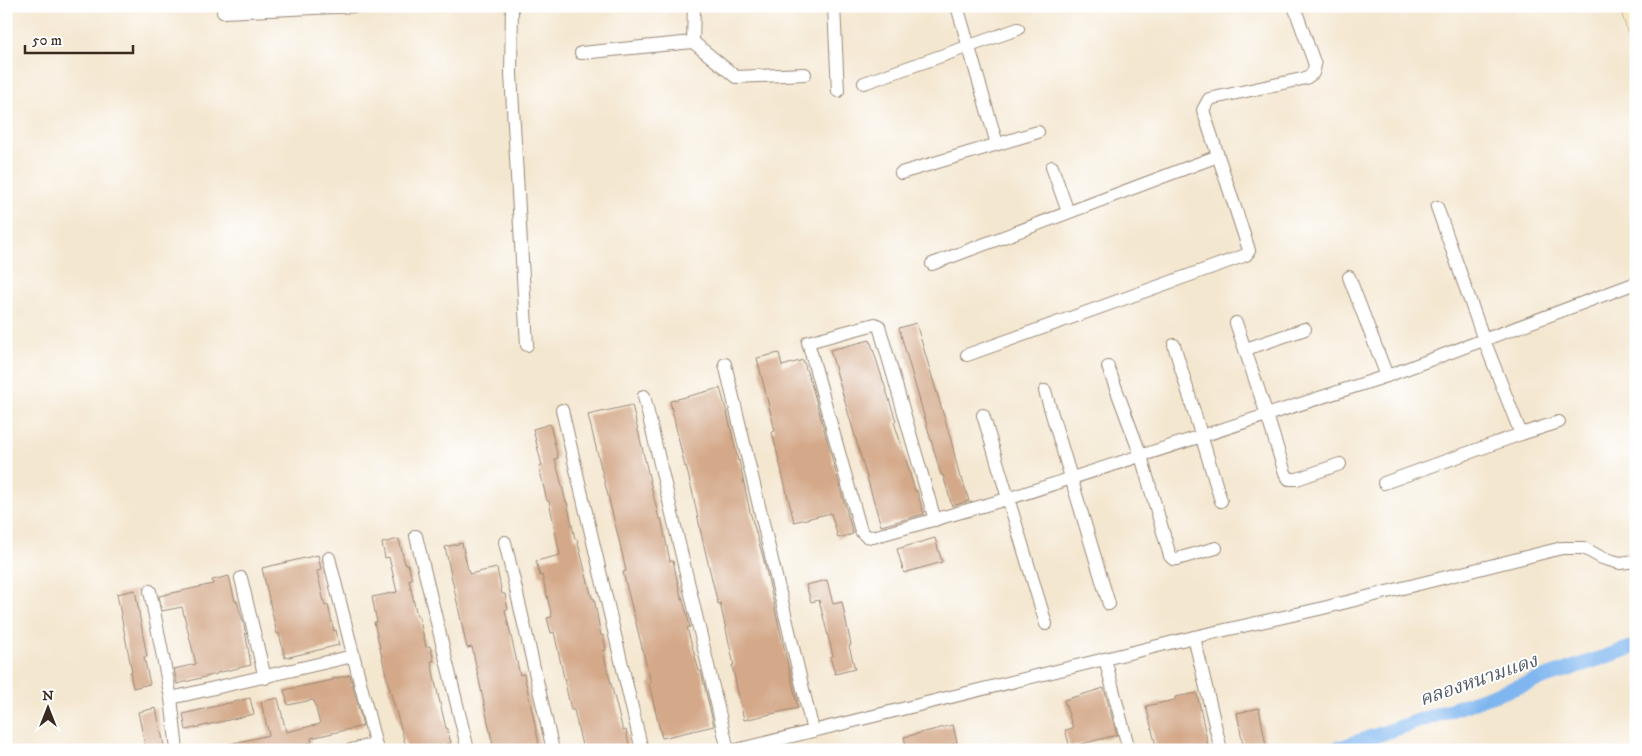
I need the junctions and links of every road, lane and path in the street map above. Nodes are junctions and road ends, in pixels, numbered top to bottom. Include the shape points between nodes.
1 (357, 6) edge
2 (512, 6) edge
3 (694, 6) edge
4 (834, 6) edge
5 (957, 6) edge
6 (1294, 6) edge
7 (1630, 6) edge
8 (332, 7) edge
9 (223, 12) dead end
10 (1636, 28) edge
11 (1018, 29) dead end
12 (693, 42) junction
13 (968, 47) junction
14 (581, 53) dead end
15 (805, 74) dead end
16 (864, 84) dead end
17 (838, 91) dead end
18 (1038, 132) dead end
19 (997, 144) junction
20 (1218, 156) junction
21 (1052, 166) dead end
22 (902, 173) dead end
23 (1437, 206) dead end
24 (1068, 212) junction
25 (932, 264) dead end
26 (1349, 277) dead end
27 (1636, 283) edge
28 (1236, 323) dead end
29 (1305, 329) dead end
30 (1484, 340) junction
31 (1174, 345) dead end
32 (528, 346) dead end
33 (1246, 349) junction
34 (967, 355) dead end
35 (725, 364) dead end
36 (1108, 367) dead end
37 (1387, 376) junction
38 (1045, 391) dead end
39 (644, 396) dead end
40 (562, 410) dead end
41 (983, 415) dead end
42 (1267, 415) junction
43 (1559, 422) dead end
44 (1520, 434) junction
45 (1202, 436) junction
46 (1140, 456) junction
47 (1340, 464) dead end
48 (1072, 478) junction
49 (1384, 483) dead end
50 (1007, 499) junction
51 (1221, 501) dead end
52 (935, 520) junction
53 (416, 536) dead end
54 (505, 542) dead end
55 (1216, 548) dead end
56 (329, 558) dead end
57 (1636, 561) edge
58 (240, 578) dead end
59 (150, 591) dead end
60 (1109, 604) dead end
61 (1046, 624) dead end
62 (1194, 637) junction
63 (354, 656) junction
64 (1105, 658) junction
65 (265, 678) junction
66 (171, 698) junction
67 (813, 731) junction
68 (376, 747) edge
69 (177, 750) edge
70 (350, 750) edge
71 (468, 750) edge
72 (553, 750) edge
73 (642, 750) edge
74 (728, 750) edge
75 (736, 750) edge
76 (1129, 750) edge
77 (1221, 750) edge

1 - 8 street
2 - 32 street via 511,74
3 - 12 street
4 - 17 street
5 - 13 street
6 - 20 street via 1315,64 1313,73 1306,78 1209,99 1203,110
7 - 10 main road
8 - 9 street
11 - 13 street
12 - 14 street
12 - 15 street via 736,77
13 - 16 street
13 - 19 street
18 - 19 street
19 - 22 street
20 - 24 street
20 - 34 street via 1248,247 1246,255
21 - 24 street
23 - 30 street
24 - 25 street
26 - 37 street
27 - 30 street
28 - 33 street
29 - 33 street
30 - 37 street
30 - 44 street
31 - 45 street
33 - 42 street
35 - 67 street
36 - 46 street
37 - 42 street
38 - 48 street
39 - 74 street
40 - 73 street
41 - 50 street
42 - 45 street
42 - 47 street via 1289,479
43 - 44 street
44 - 49 street
45 - 46 street
45 - 51 street
46 - 48 street
46 - 55 street via 1170,556 1177,559
48 - 50 street
48 - 60 street
50 - 52 street
50 - 61 street
52 - 52 street via 873,537 861,531 808,342 875,324 879,326
53 - 71 street
54 - 72 street
56 - 63 street
57 - 62 street via 1620,563 1584,548 1562,548
58 - 65 street
59 - 66 street
62 - 64 street
62 - 77 street
63 - 65 street
63 - 68 street
64 - 67 street
64 - 76 street
65 - 66 street
66 - 69 street
67 - 75 street
68 - 70 street

